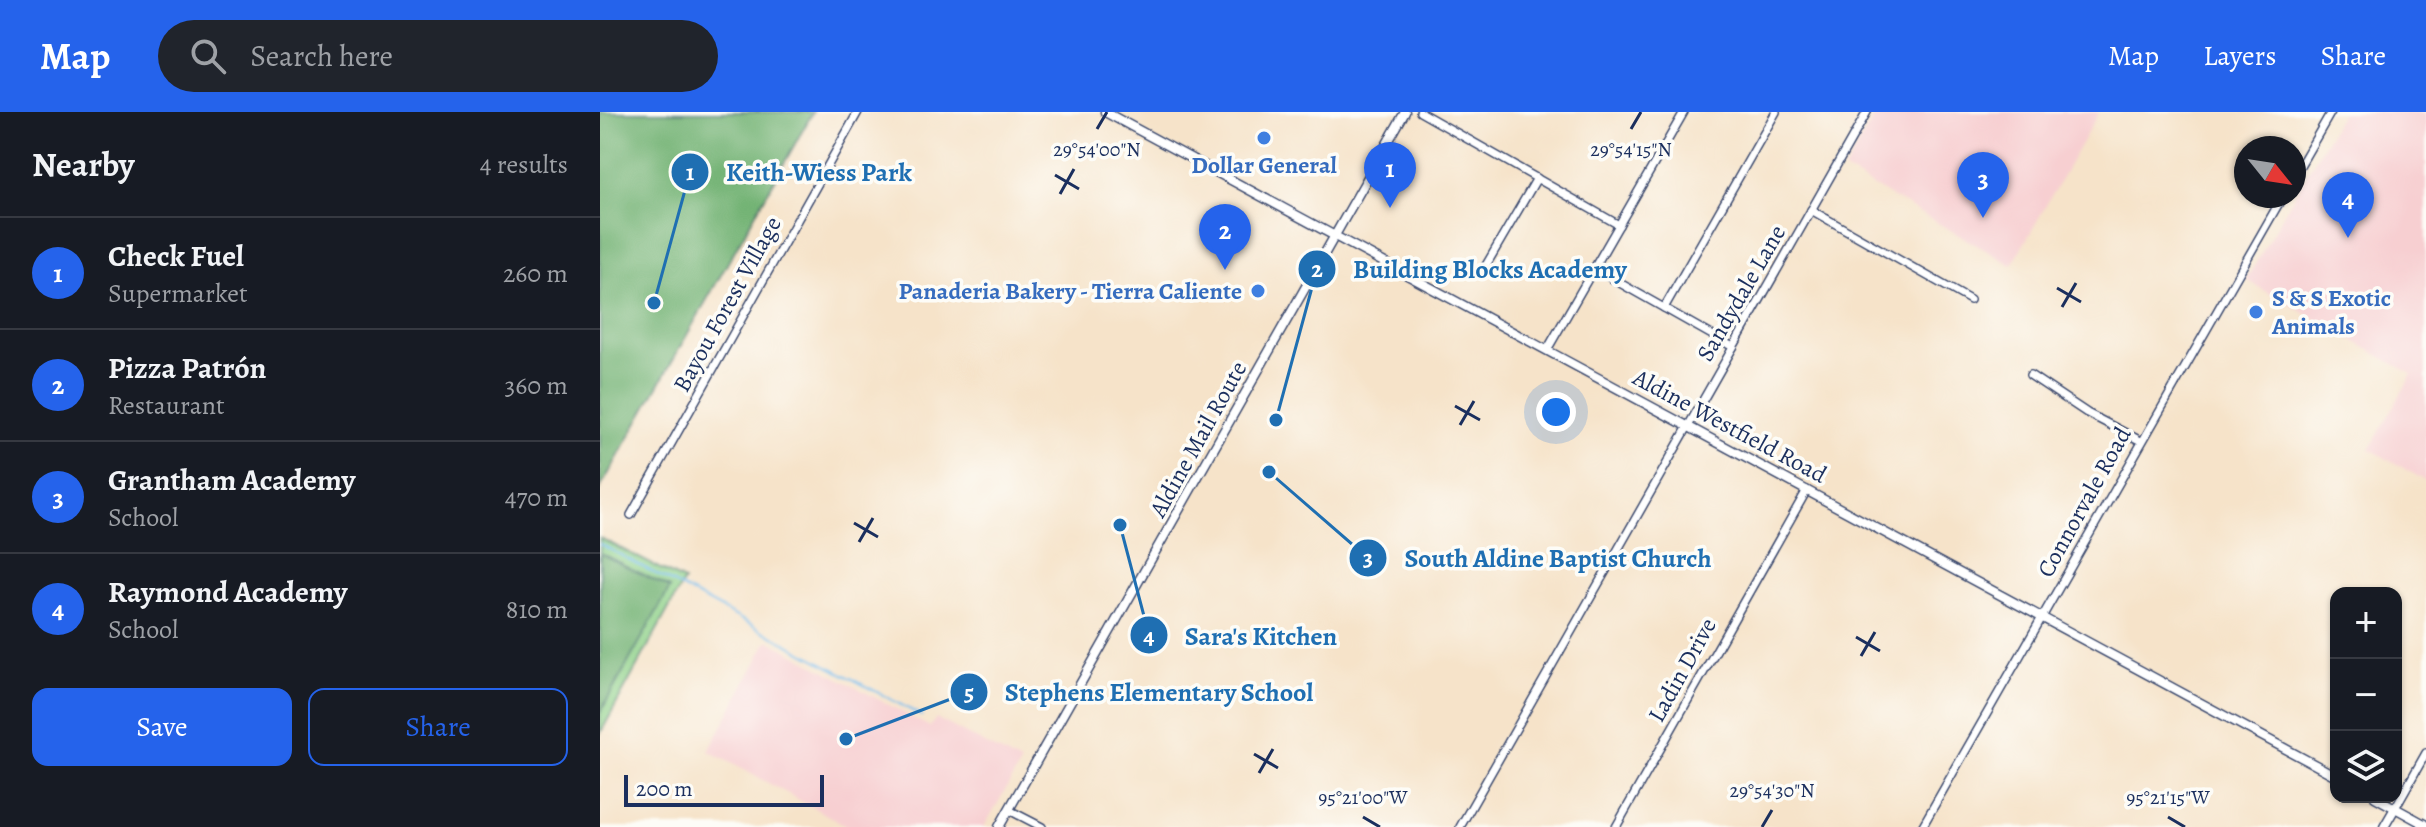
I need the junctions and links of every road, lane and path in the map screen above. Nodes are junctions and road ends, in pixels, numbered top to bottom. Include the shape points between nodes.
1 (858, 112) edge
2 (1105, 112) edge
3 (1405, 112) edge
4 (1420, 112) edge
5 (1684, 112) edge
6 (1776, 112) edge
7 (1867, 112) edge
8 (2331, 112) edge
9 (2306, 155) edge
10 (1537, 178) junction
11 (2276, 208) edge
12 (1811, 210) junction
13 (1619, 225) junction
14 (1334, 237) junction
15 (1485, 267) dead end
16 (1595, 269) junction
17 (1970, 300) dead end
18 (1664, 308) junction
19 (1733, 347) junction
20 (1547, 350) junction
21 (2030, 375) dead end
22 (1688, 426) junction
23 (2141, 441) junction
24 (1807, 490) junction
25 (631, 515) dead end
26 (2043, 616) junction
27 (2426, 753) edge
28 (2330, 773) edge
29 (2386, 803) edge
30 (2395, 808) junction
31 (1009, 810) junction
32 (2426, 825) edge
33 (999, 827) edge
34 (1042, 827) edge
35 (1460, 827) edge
36 (1616, 827) edge
37 (1922, 827) edge
38 (2384, 827) edge

1 - 25 street, Bayou Forest Village
2 - 14 main road, Aldine Westfield Road
3 - 14 main road, Aldine Mail Route
4 - 10 street
5 - 13 street
6 - 18 street
7 - 12 street, Sandydale Lane
8 - 9 street
10 - 13 street
10 - 15 street
11 - 23 street, Connorvale Road
12 - 17 street
12 - 19 street, Sandydale Lane
13 - 16 street
14 - 20 main road, Aldine Westfield Road
14 - 31 main road, Aldine Mail Route
16 - 18 street
16 - 20 street
18 - 19 street
19 - 22 street, Sandydale Lane
20 - 22 main road, Aldine Westfield Road
21 - 23 street
22 - 24 main road, Aldine Westfield Road
22 - 35 street, Sandydale Lane
23 - 26 street, Connorvale Road
24 - 26 main road, Aldine Westfield Road
24 - 36 street, Ladin Drive
26 - 28 main road, Aldine Westfield Road
26 - 37 street, Connorvale Road
27 - 30 street
29 - 30 main road
30 - 32 main road
30 - 38 main road
31 - 33 main road, Aldine Mail Route
31 - 34 street

